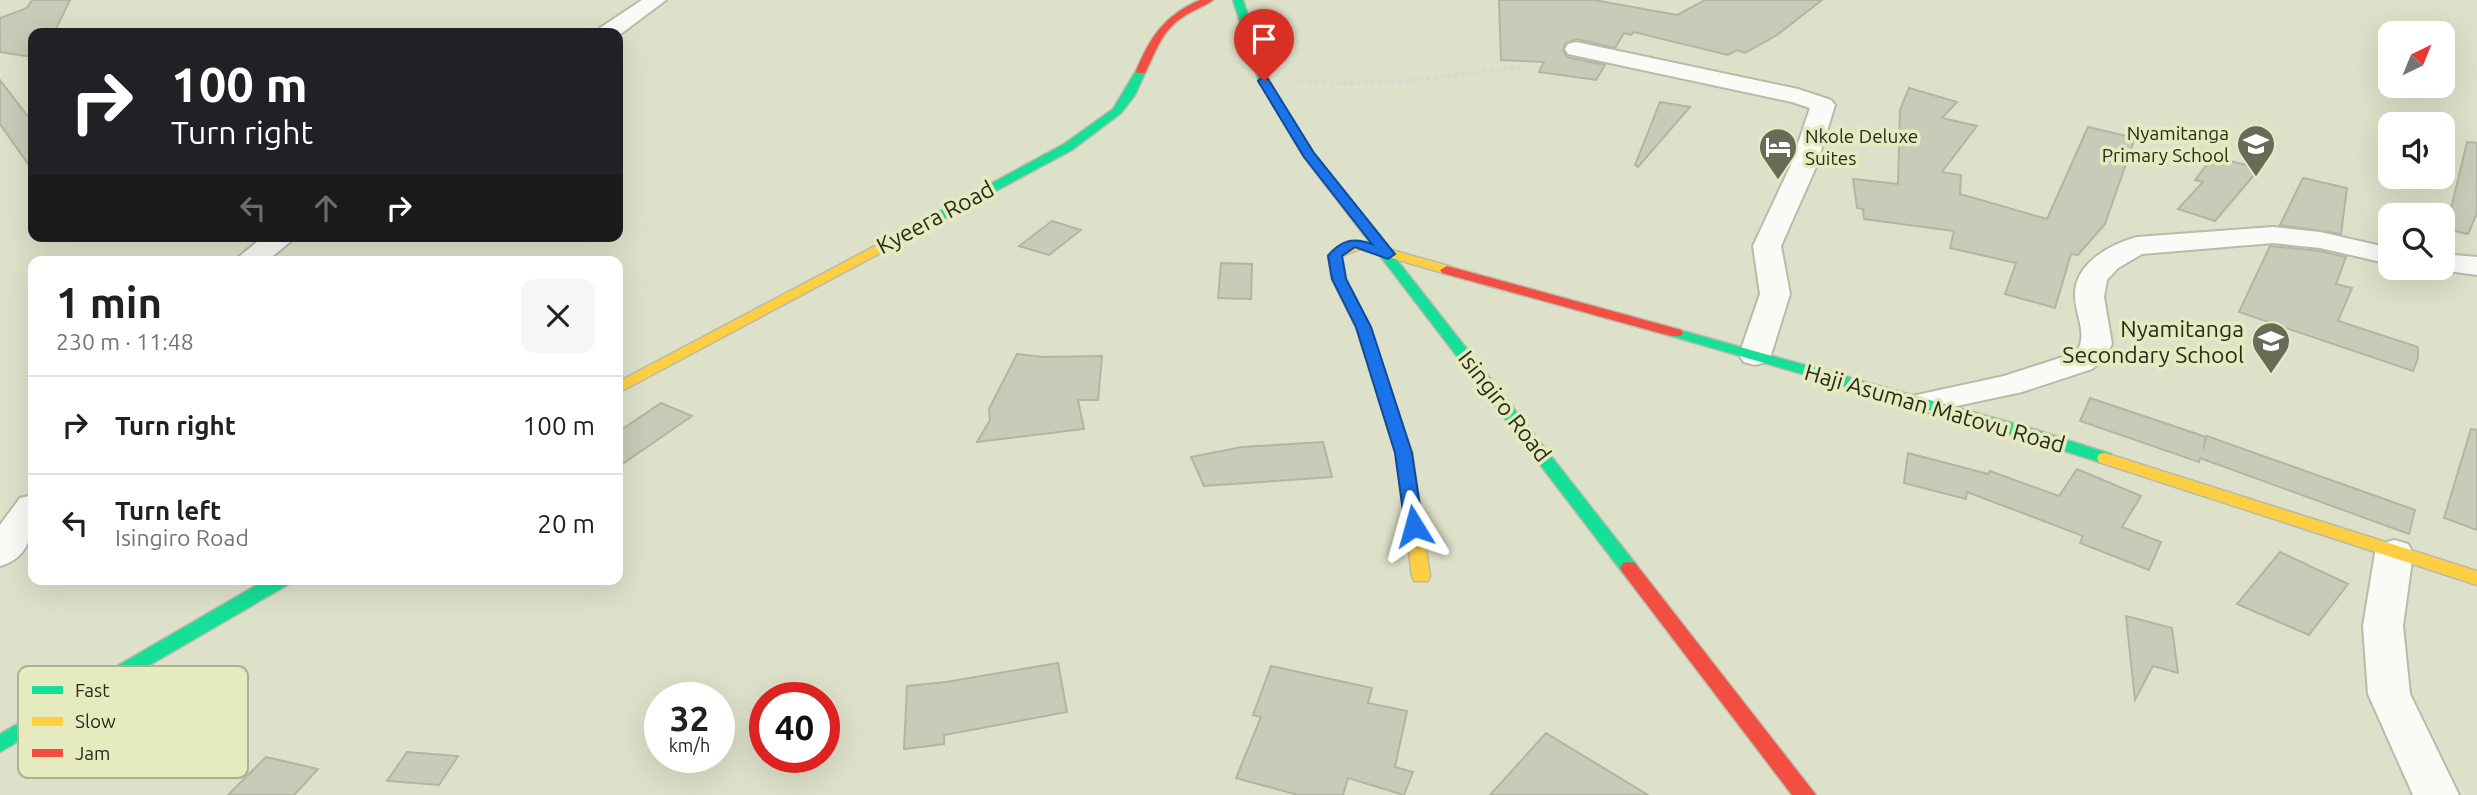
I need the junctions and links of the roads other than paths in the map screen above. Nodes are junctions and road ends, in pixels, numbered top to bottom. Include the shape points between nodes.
1 (656, 0) edge
2 (1208, 0) edge
3 (1238, 0) edge
4 (615, 28) edge
5 (1576, 49) dead end
6 (275, 242) edge
7 (2378, 253) edge
8 (1388, 254) junction
9 (255, 256) edge
10 (2455, 264) edge
11 (2477, 266) edge
12 (1755, 355) junction
13 (623, 385) edge
14 (1924, 403) junction
15 (28, 514) edge
16 (2394, 553) junction
17 (0, 554) edge
18 (1421, 576) dead end
19 (2477, 578) edge
20 (272, 585) edge
21 (133, 666) edge
22 (18, 733) edge
23 (0, 744) edge
24 (1805, 795) edge
25 (2436, 795) edge

1 - 4 street
2 - 13 main road, Kyeera Road via 1178,13 1163,26 1129,95 1111,117 1068,147
3 - 8 main road, Isingiro Road via 1262,75 1308,154
5 - 12 street via 1823,105 1803,167 1767,246 1775,294
6 - 9 street
7 - 14 street via 2320,240 2273,236 2137,246 2117,254 2095,275 2089,289 2097,344 2087,359 2035,379
8 - 12 main road, Haji Asuman Matovu Road
8 - 18 main road, Haji Asuman Matovu Road via 1356,243 1335,256 1339,279 1363,327 1404,453
8 - 24 main road, Isingiro Road
10 - 11 street
12 - 14 main road, Haji Asuman Matovu Road
14 - 16 main road, Haji Asuman Matovu Road
15 - 17 street
16 - 19 main road, Haji Asuman Matovu Road
16 - 25 street via 2383,626 2389,694
20 - 21 main road
22 - 23 main road

